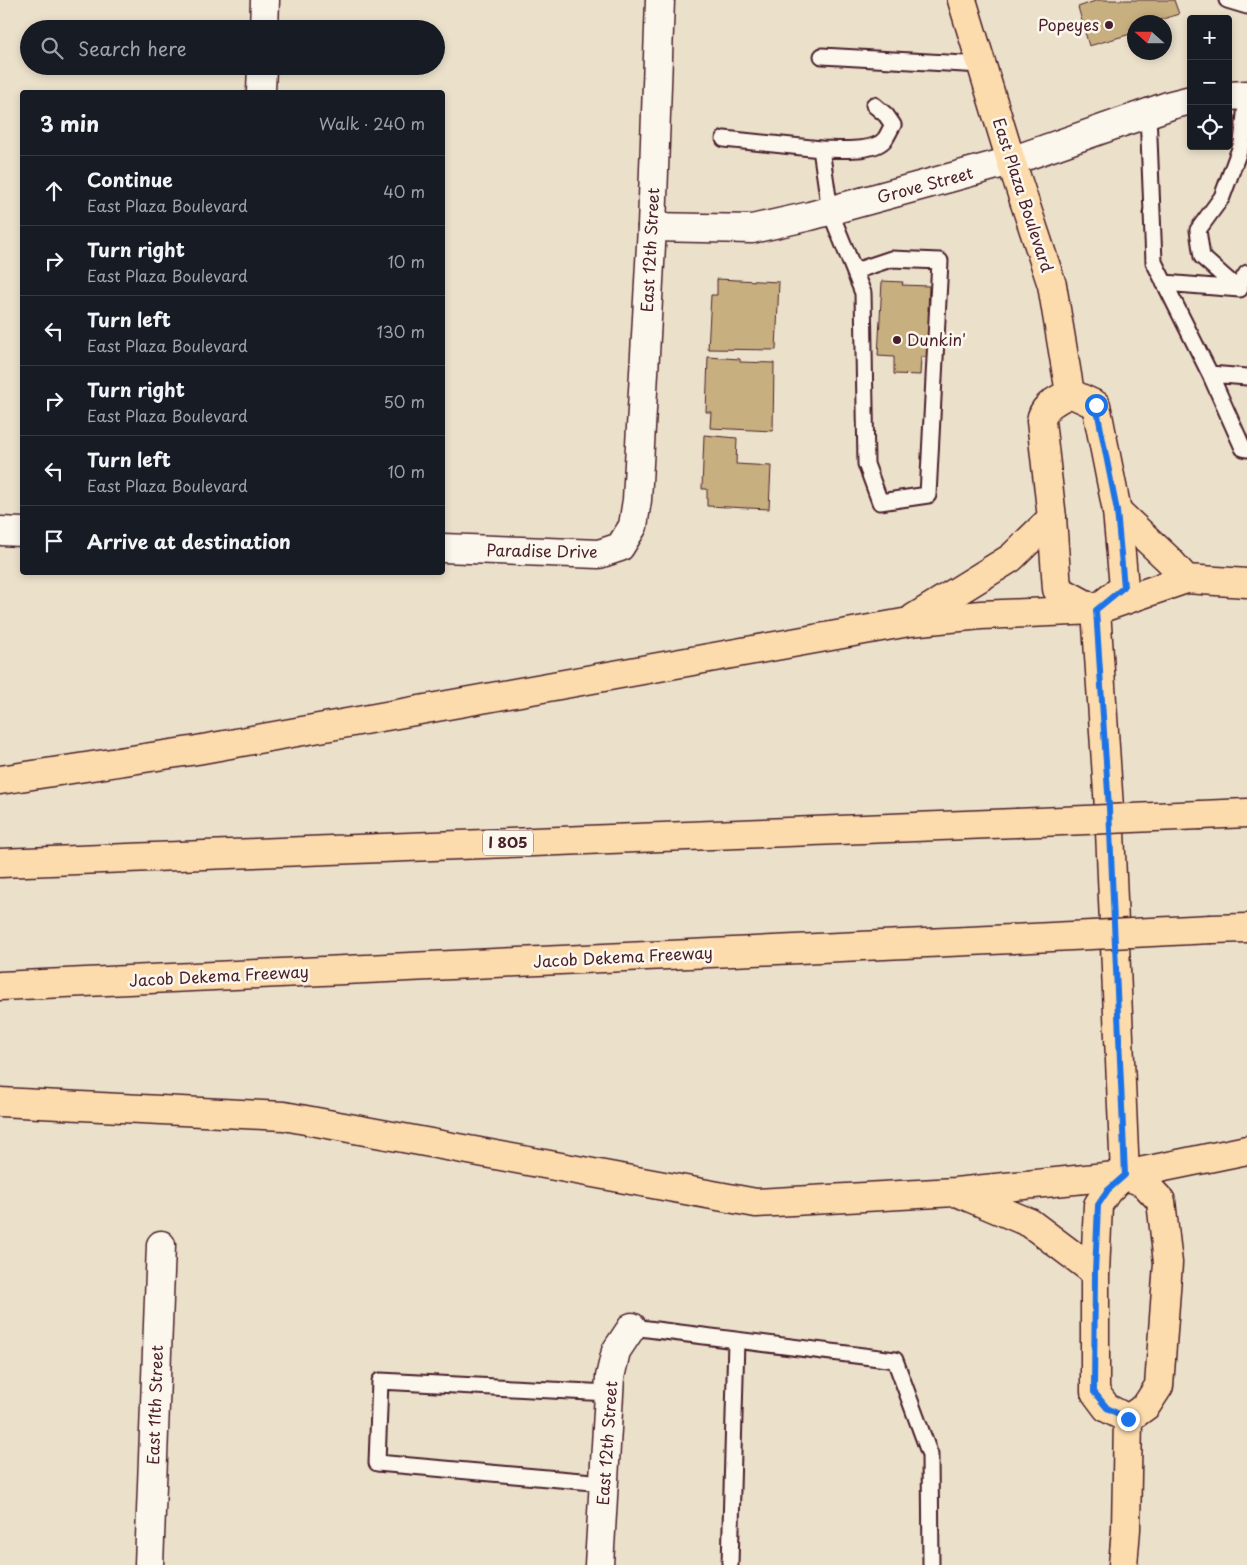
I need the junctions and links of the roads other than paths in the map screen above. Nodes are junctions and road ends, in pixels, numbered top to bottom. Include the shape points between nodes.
1 (265, 0) edge
2 (660, 0) edge
3 (962, 0) edge
4 (1227, 0) edge
5 (1247, 6) edge
6 (264, 20) edge
7 (822, 56) dead end
8 (982, 65) junction
9 (262, 75) edge
10 (261, 90) edge
11 (1247, 95) edge
12 (1232, 96) edge
13 (1187, 101) edge
14 (874, 105) dead end
15 (1148, 113) junction
16 (724, 139) dead end
17 (822, 149) junction
18 (1011, 161) junction
19 (830, 211) junction
20 (652, 227) junction
21 (855, 271) junction
22 (1247, 273) edge
23 (1164, 283) junction
24 (1242, 289) edge
25 (1210, 374) junction
26 (1247, 377) edge
27 (1070, 393) junction
28 (1247, 449) edge
29 (637, 500) joint
30 (1117, 511) junction
31 (1052, 518) junction
32 (0, 531) edge
33 (20, 532) edge
34 (445, 548) edge
35 (1186, 579) junction
36 (1247, 583) edge
37 (1096, 610) junction
38 (909, 622) junction
39 (0, 780) edge
40 (1247, 813) edge
41 (0, 863) edge
42 (1247, 928) edge
43 (0, 986) edge
44 (0, 1102) edge
45 (1247, 1150) edge
46 (1125, 1175) junction
47 (956, 1192) junction
48 (160, 1245) dead end
49 (1095, 1272) junction
50 (632, 1327) joint
51 (736, 1340) junction
52 (609, 1394) junction
53 (1128, 1419) junction
54 (604, 1483) junction
55 (149, 1565) edge
56 (599, 1565) edge
57 (730, 1565) edge
58 (931, 1565) edge
59 (1123, 1565) edge

1 - 6 street
2 - 20 street, East 12th Street
3 - 8 main road, East Plaza Boulevard
4 - 5 lane
7 - 8 lane
8 - 18 main road, East Plaza Boulevard
9 - 10 street
11 - 12 street
11 - 24 lane via 1242,143 1222,197 1198,230 1202,258
13 - 15 street, Grove Street
14 - 17 lane via 893,124 884,141 858,149
15 - 18 street, Grove Street
15 - 23 lane via 1154,262
16 - 17 lane
17 - 19 lane
18 - 19 street, Grove Street
18 - 27 main road, East Plaza Boulevard via 1052,285
19 - 20 street, Grove Street via 752,229
19 - 21 lane
20 - 29 street, East 12th Street
21 - 21 lane via 891,259 940,262 928,494 880,502 866,464 863,293
22 - 24 lane
23 - 24 lane
23 - 25 lane
25 - 26 lane
25 - 28 lane
27 - 30 main road via 1096,405
27 - 31 main road via 1042,413
29 - 34 street, Paradise Drive via 633,526 620,547 599,554
30 - 35 main road
30 - 37 main road via 1124,587
31 - 37 main road via 1057,589
31 - 38 main road via 1011,558
32 - 33 street
35 - 36 main road
35 - 37 main road
37 - 38 main road
37 - 46 main road via 1109,808
38 - 39 main road via 197,750
40 - 41 main road, I 805, bridge
42 - 43 main road, Jacob Dekema Freeway, bridge
44 - 47 main road via 284,1116 756,1203
45 - 46 main road
46 - 47 main road
46 - 49 main road via 1108,1190 1098,1205
46 - 53 main road via 1144,1183 1161,1201 1168,1263 1159,1386 1146,1406
47 - 49 main road via 1030,1223
48 - 55 street, East 11th Street
49 - 53 main road via 1094,1392 1107,1408
50 - 51 lane
50 - 52 street, East 12th Street via 616,1350
51 - 57 lane
51 - 58 lane via 896,1360 930,1455
52 - 54 street, East 12th Street
52 - 54 lane via 380,1381 377,1463
53 - 59 main road
54 - 56 street, East 12th Street

